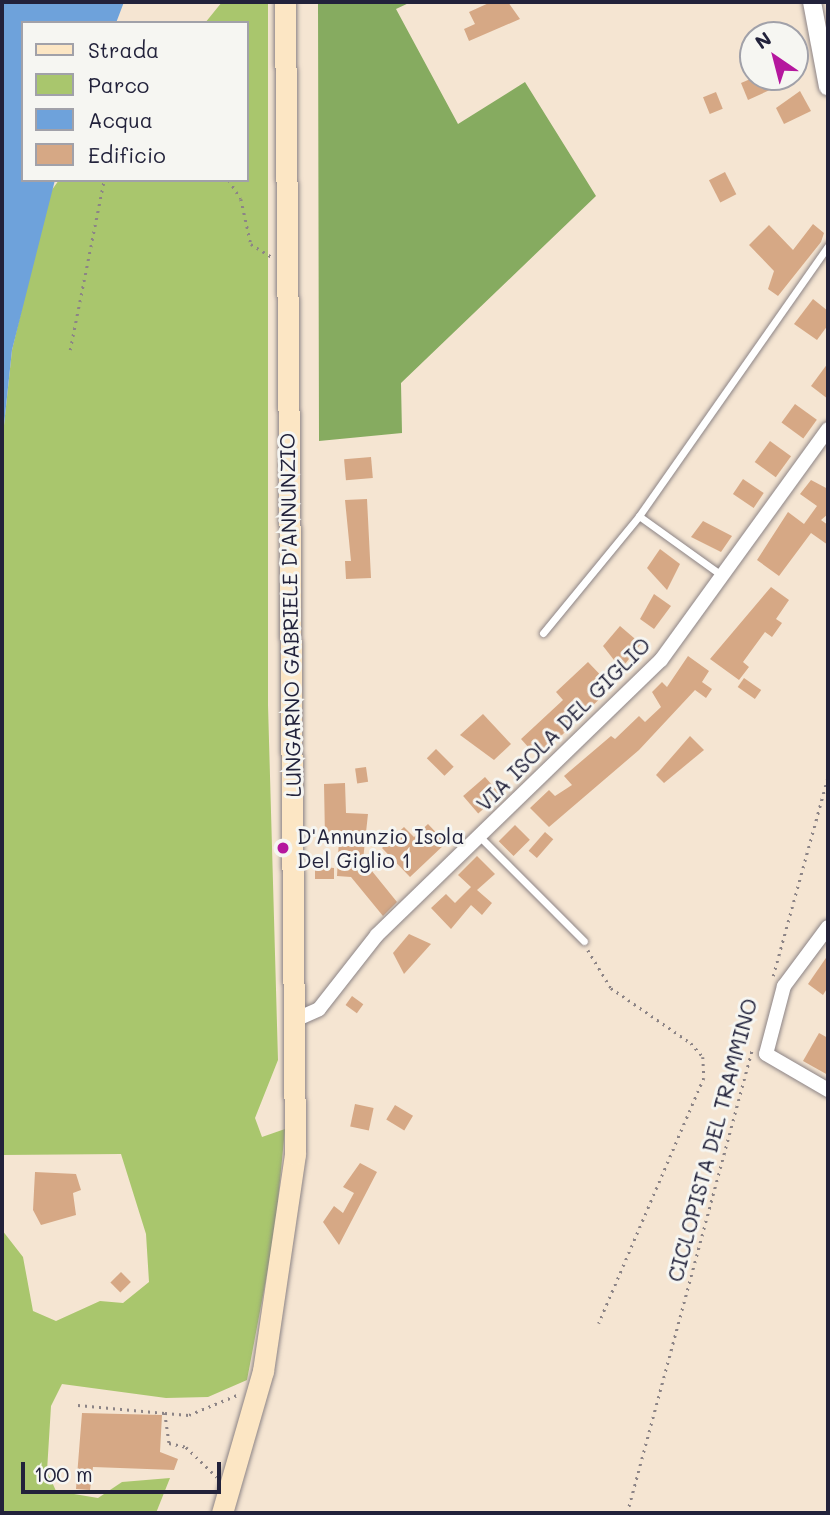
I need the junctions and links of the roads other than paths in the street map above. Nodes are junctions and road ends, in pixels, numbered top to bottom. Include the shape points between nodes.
1 (285, 2) edge
2 (812, 2) edge
3 (828, 87) edge
4 (828, 246) edge
5 (828, 429) edge
6 (639, 516) junction
7 (721, 575) junction
8 (543, 633) dead end
9 (480, 837) junction
10 (828, 928) edge
11 (584, 941) road end
12 (296, 1019) junction
13 (828, 1090) edge
14 (222, 1513) edge

1 - 12 main road, LUNGARNO GABRIELE D'ANNUNZIO via 284,261
2 - 3 street
4 - 6 lane
5 - 7 street, VIA ISOLA DEL GIGLIO
6 - 7 lane
6 - 8 lane
7 - 9 street, VIA ISOLA DEL GIGLIO via 661,660
9 - 11 lane
9 - 12 street, VIA ISOLA DEL GIGLIO via 377,935 318,1009
10 - 13 street via 784,986 766,1054
12 - 14 main road, LUNGARNO GABRIELE D'ANNUNZIO via 288,1231 259,1385

